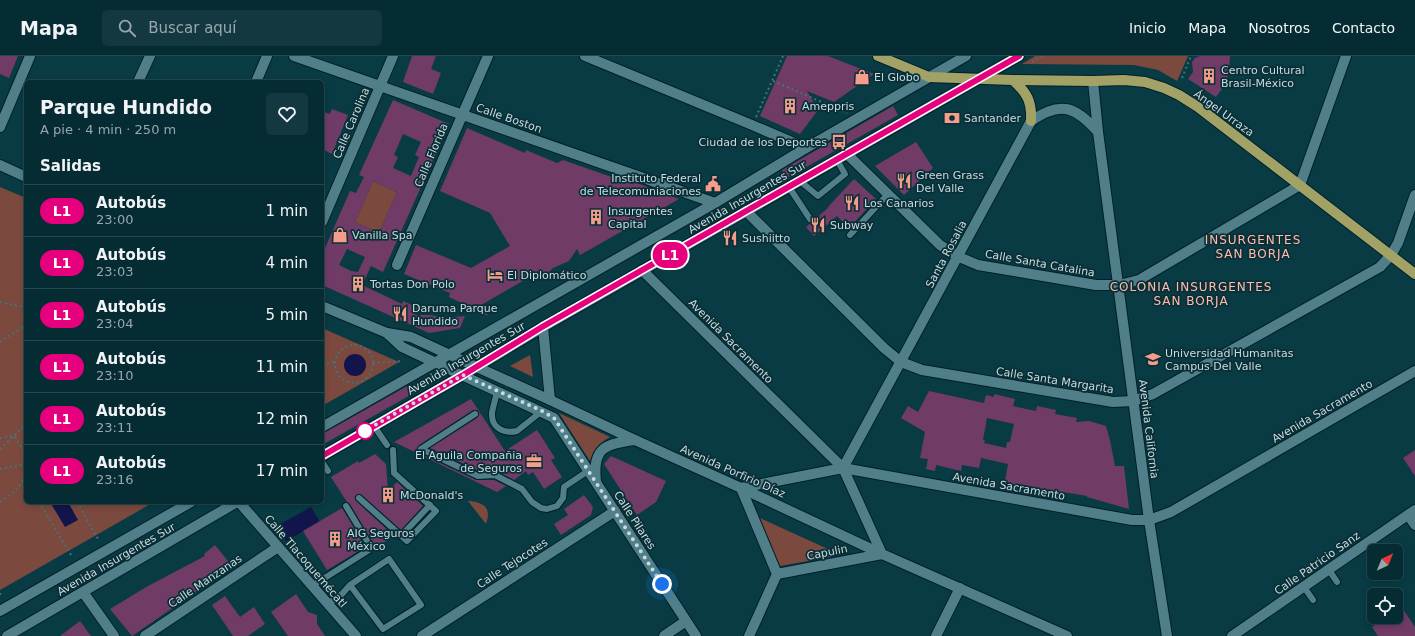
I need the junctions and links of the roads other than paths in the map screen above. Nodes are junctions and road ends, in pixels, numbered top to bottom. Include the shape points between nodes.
1 (30, 56) edge
2 (150, 56) edge
3 (267, 56) edge
4 (294, 56) edge
5 (393, 56) edge
6 (488, 56) edge
7 (585, 56) edge
8 (878, 56) edge
9 (966, 56) edge
10 (1019, 56) edge
11 (1346, 56) edge
12 (929, 77) junction
13 (979, 79) junction
14 (139, 80) edge
15 (257, 80) edge
16 (1013, 80) junction
17 (1093, 81) junction
18 (380, 86) junction
19 (462, 114) junction
20 (1031, 121) junction
21 (0, 127) edge
22 (1098, 132) junction
23 (806, 148) junction
24 (847, 154) junction
25 (837, 160) junction
26 (0, 165) edge
27 (24, 176) edge
28 (800, 180) junction
29 (1300, 185) junction
30 (789, 187) junction
31 (888, 194) junction
32 (1415, 195) edge
33 (715, 203) junction
34 (746, 211) junction
35 (324, 217) edge
36 (810, 219) dead end
37 (850, 235) dead end
38 (1391, 255) junction
39 (959, 257) junction
40 (397, 265) dead end
41 (642, 270) junction
42 (1415, 274) edge
43 (1119, 285) junction
44 (324, 307) edge
45 (542, 327) junction
46 (387, 333) junction
47 (450, 355) junction
48 (901, 362) junction
49 (436, 363) junction
50 (477, 367) junction
51 (1415, 371) edge
52 (463, 375) junction
53 (497, 391) junction
54 (550, 400) junction
55 (1133, 401) junction
56 (542, 411) junction
57 (475, 414) dead end
58 (554, 418) joint
59 (324, 426) edge
60 (374, 426) junction
61 (635, 440) junction
62 (387, 445) dead end
63 (393, 450) dead end
64 (324, 455) edge
65 (324, 465) edge
66 (843, 468) junction
67 (328, 471) dead end
68 (588, 471) junction
69 (597, 485) junction
70 (741, 488) junction
71 (358, 498) dead end
72 (187, 504) edge
73 (235, 504) edge
74 (240, 504) edge
75 (346, 506) dead end
76 (615, 511) junction
77 (1412, 512) edge
78 (1149, 520) junction
79 (1415, 525) edge
80 (1367, 543) joint
81 (278, 547) junction
82 (882, 554) junction
83 (1329, 570) junction
84 (777, 574) junction
85 (1337, 582) dead end
86 (350, 585) junction
87 (312, 586) junction
88 (1304, 587) junction
89 (960, 588) junction
90 (83, 592) junction
91 (1313, 600) dead end
92 (328, 604) junction
93 (0, 611) edge
94 (686, 621) junction
95 (752, 635) edge
96 (7, 636) edge
97 (114, 636) edge
98 (144, 636) edge
99 (356, 636) edge
100 (422, 636) edge
101 (664, 636) edge
102 (696, 636) edge
103 (936, 636) edge
104 (1067, 636) edge
105 (1167, 636) edge
106 (1232, 636) edge

1 - 21 street
2 - 14 street
3 - 15 street
4 - 18 street, Calle Boston
5 - 18 street, Calle Carolina
6 - 19 street, Calle Florida
7 - 23 street
8 - 12 main road
9 - 12 street, Avenida Insurgentes Sur
10 - 13 street, Avenida Insurgentes Sur
11 - 29 street
12 - 13 main road, Ángel Urraza
12 - 23 street, Avenida Insurgentes Sur
13 - 16 main road, Ángel Urraza
13 - 24 street, Avenida Insurgentes Sur
16 - 17 main road, Ángel Urraza
16 - 20 main road via 1027,96
17 - 22 street, Avenida California
17 - 29 main road, Ángel Urraza via 1145,82 1179,95
18 - 19 street, Calle Boston
18 - 35 street, Calle Carolina
19 - 33 street, Calle Boston
19 - 40 street, Calle Florida
20 - 22 street, Santa Rosalia via 1048,110 1069,109 1088,121
20 - 39 street, Santa Rosalia
22 - 43 street, Avenida California
23 - 33 street, Avenida Insurgentes Sur
24 - 25 street, Avenida Insurgentes Sur
24 - 31 street, Calle Santa Catalina
25 - 28 street, Avenida Insurgentes Sur
25 - 28 lane via 845,174 818,196
26 - 27 street
28 - 30 street, Avenida Insurgentes Sur
29 - 38 main road, Ángel Urraza
29 - 43 street, Calle Santa Catalina via 1139,280
30 - 34 street, Avenida Insurgentes Sur
30 - 36 lane
31 - 37 lane
31 - 39 street, Calle Santa Catalina via 940,245
32 - 38 street, Calle Santa Margarita via 1398,243
33 - 47 street, Avenida Insurgentes Sur
34 - 41 street, Avenida Insurgentes Sur
34 - 48 street, Calle Santa Margarita
38 - 42 main road, Ángel Urraza
38 - 55 street, Calle Santa Margarita via 1373,270 1153,394
39 - 43 street, Calle Santa Catalina via 986,266 1096,285
39 - 48 street, Santa Rosalia
41 - 45 street, Avenida Insurgentes Sur
41 - 66 street, Avenida Sacramento
43 - 55 street, Avenida California
44 - 46 street, Avenida Porfirio Díaz
45 - 50 street, Avenida Insurgentes Sur
45 - 54 street
46 - 47 street, Avenida Porfirio Díaz via 410,337
46 - 49 street, Avenida Porfirio Díaz via 402,347
47 - 49 street, Avenida Insurgentes Sur
47 - 50 street, Avenida Porfirio Díaz
48 - 55 street, Calle Santa Margarita via 922,370 1112,402
48 - 66 street, Santa Rosalia
49 - 52 street, Avenida Porfirio Díaz
49 - 59 street, Avenida Insurgentes Sur
50 - 52 street, Avenida Insurgentes Sur
50 - 54 street, Avenida Porfirio Díaz
51 - 78 street, Avenida Sacramento via 1171,512
52 - 53 street, Avenida Porfirio Díaz
52 - 60 street, Avenida Insurgentes Sur
53 - 56 street, Avenida Porfirio Díaz
53 - 56 lane via 492,418 501,430 517,432
54 - 61 street, Avenida Porfirio Díaz
55 - 78 street, Avenida California
56 - 58 street, Avenida Porfirio Díaz
57 - 68 lane via 421,449 478,476 495,475 522,489 536,506 547,509 557,506 563,498 564,488
58 - 68 street, Calle Pilares
60 - 62 lane
60 - 64 street, Avenida Insurgentes Sur
61 - 69 street via 613,443 599,454 595,463
61 - 70 street, Avenida Porfirio Díaz
63 - 71 lane via 394,473 436,511 407,541
65 - 67 lane
66 - 70 street
66 - 78 street, Avenida Sacramento via 1132,520
66 - 82 street
68 - 69 street, Calle Pilares
69 - 76 street, Calle Pilares
70 - 82 street, Avenida Porfirio Díaz
70 - 84 street
72 - 93 street, Avenida Insurgentes Sur
73 - 90 street, Avenida Insurgentes Sur
74 - 81 street, Calle Tlacoquemécatl
75 - 87 lane via 369,544 369,550
76 - 94 street, Calle Pilares
76 - 100 street, Calle Tejocotes
77 - 79 street
77 - 80 street, Calle Patricio Sanz
78 - 105 street, Avenida California
80 - 83 street, Calle Patricio Sanz
81 - 87 street, Calle Tlacoquemécatl
81 - 98 street, Calle Manzanas
82 - 84 street, Capulin
82 - 89 street, Avenida Porfirio Díaz
83 - 85 lane
83 - 88 street, Calle Patricio Sanz
84 - 95 street
86 - 86 lane via 389,559 421,605 383,629
86 - 92 lane
87 - 92 street, Calle Tlacoquemécatl
88 - 91 lane
88 - 106 street, Calle Patricio Sanz
89 - 103 street
89 - 104 street, Avenida Porfirio Díaz
90 - 96 street, Avenida Insurgentes Sur
90 - 97 street
92 - 99 street, Calle Tlacoquemécatl
94 - 101 street
94 - 102 street, Calle Pilares

